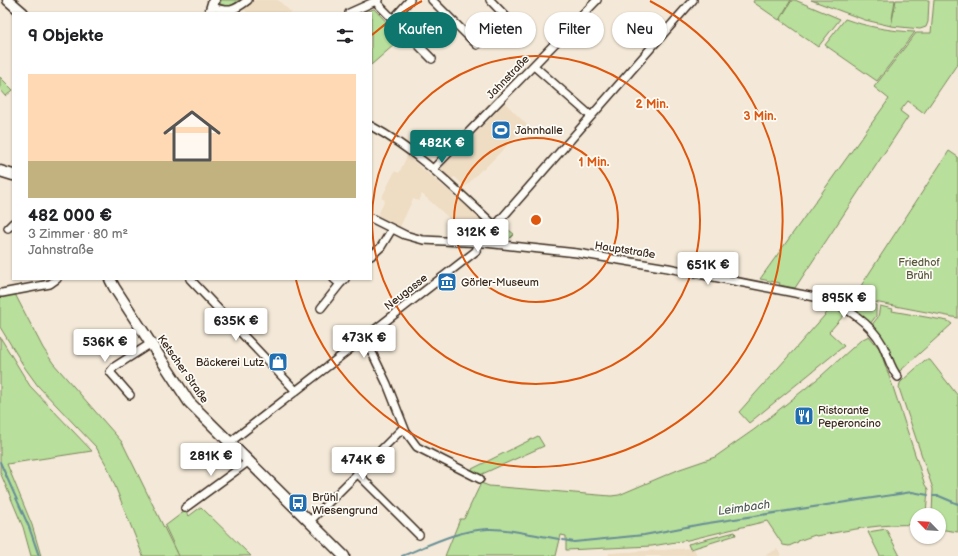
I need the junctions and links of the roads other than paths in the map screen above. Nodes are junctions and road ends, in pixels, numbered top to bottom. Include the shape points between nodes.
1 (8, 0) edge
2 (248, 0) edge
3 (410, 0) edge
4 (432, 0) edge
5 (490, 0) edge
6 (597, 0) edge
7 (693, 0) edge
8 (377, 1) edge
9 (212, 7) edge
10 (22, 12) edge
11 (352, 12) edge
12 (386, 12) edge
13 (399, 12) edge
14 (502, 12) edge
15 (465, 33) edge
16 (421, 48) edge
17 (432, 59) dead end
18 (534, 66) junction
19 (591, 116) junction
20 (372, 126) edge
21 (433, 170) junction
22 (0, 171) edge
23 (12, 175) edge
24 (372, 219) edge
25 (495, 226) junction
26 (392, 229) junction
27 (482, 243) junction
28 (372, 255) edge
29 (55, 280) edge
30 (110, 280) edge
31 (191, 280) edge
32 (340, 280) edge
33 (2, 293) dead end
34 (321, 308) dead end
35 (365, 338) junction
36 (150, 344) junction
37 (898, 377) dead end
38 (296, 391) junction
39 (130, 396) dead end
40 (404, 427) junction
41 (229, 443) junction
42 (248, 462) junction
43 (357, 473) junction
44 (480, 478) dead end
45 (185, 508) dead end
46 (309, 522) junction
47 (419, 535) dead end
48 (344, 556) edge

1 - 10 main road
2 - 9 street via 232,10
3 - 13 street
4 - 15 street
5 - 14 street
6 - 18 street, Jahnstraße
7 - 19 street, Neugasse
8 - 11 street
8 - 12 street
16 - 17 street
18 - 19 street
18 - 21 street, Jahnstraße
19 - 25 street, Neugasse
20 - 21 street via 404,146
21 - 25 street
22 - 23 main road
24 - 26 street, Hauptstraße
25 - 27 street, Neugasse
26 - 27 street, Hauptstraße via 424,240
26 - 28 street via 381,247
27 - 35 street, Neugasse via 476,251
27 - 37 street, Hauptstraße via 602,257 825,299 844,307 869,328 882,343
29 - 33 street via 50,284
30 - 36 main road, Ketscher Straße
31 - 38 street
32 - 34 street
35 - 38 street, Neugasse
35 - 40 street
36 - 39 street via 110,372
36 - 41 main road, Ketscher Straße via 189,402
38 - 41 street, Neugasse
40 - 43 street
40 - 44 street via 417,448
41 - 42 main road, Ketscher Straße
42 - 45 street
42 - 46 main road, Ketscher Straße
43 - 46 street
43 - 47 street
46 - 48 main road, Ketscher Straße

